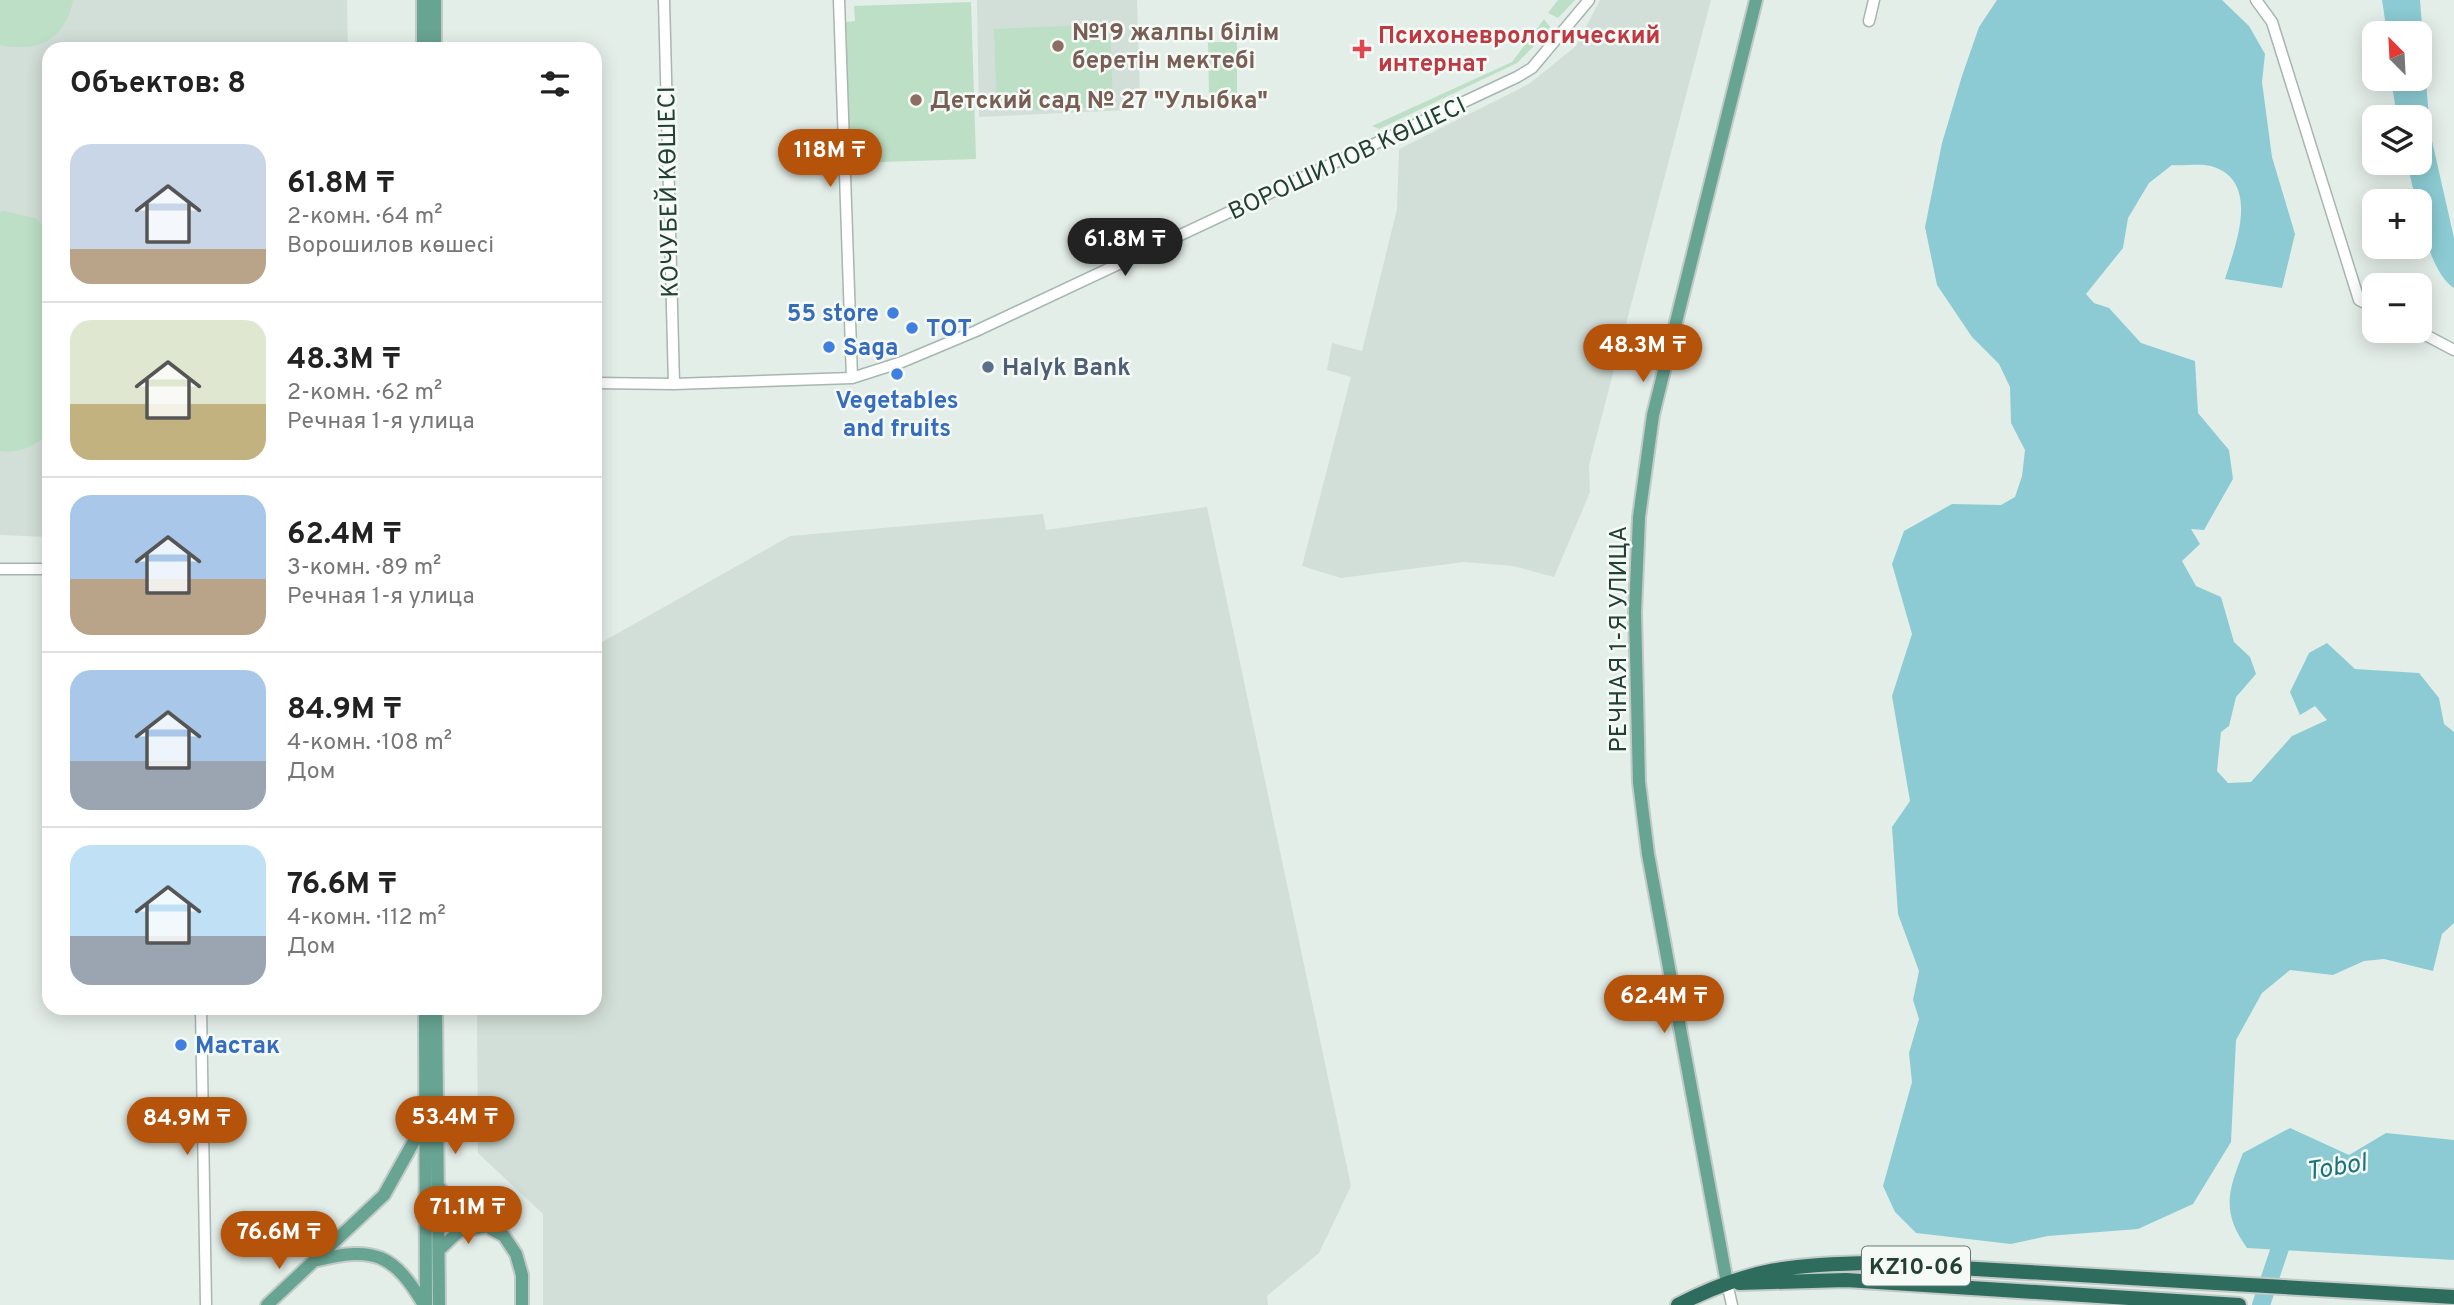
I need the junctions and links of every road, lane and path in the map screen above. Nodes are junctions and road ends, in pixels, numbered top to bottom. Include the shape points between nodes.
1 (423, 0) edge
2 (435, 0) edge
3 (664, 0) edge
4 (839, 0) edge
5 (1589, 0) edge
6 (1756, 0) edge
7 (1874, 0) edge
8 (2256, 0) edge
9 (1869, 21) dead end
10 (423, 42) edge
11 (435, 42) edge
12 (2362, 302) edge
13 (2432, 338) edge
14 (2454, 350) edge
15 (852, 378) junction
16 (602, 383) edge
17 (674, 384) junction
18 (0, 569) edge
19 (42, 569) edge
20 (201, 1015) edge
21 (425, 1015) edge
22 (436, 1015) edge
23 (424, 1125) junction
24 (439, 1188) junction
25 (489, 1226) junction
26 (439, 1250) junction
27 (314, 1261) junction
28 (1727, 1283) junction
29 (2454, 1297) edge
30 (206, 1305) edge
31 (267, 1305) edge
32 (425, 1305) edge
33 (439, 1305) edge
34 (522, 1305) edge
35 (1678, 1305) edge
36 (1732, 1305) edge
37 (2238, 1305) edge

1 - 10 main road
2 - 11 main road
3 - 17 street, КОЧУБЕЙ КӨШЕСІ
4 - 15 street
5 - 15 street, ВОРОШИЛОВ КӨШЕСІ via 1541,59 1517,77 976,331
6 - 28 main road, РЕЧНАЯ 1-Я УЛИЦА via 1653,415 1639,517 1635,612 1639,782 1648,854
7 - 9 street
8 - 12 street via 2272,22
13 - 14 street
15 - 17 street, ВОРОШИЛОВ КӨШЕСІ
16 - 17 street, ВОРОШИЛОВ КӨШЕСІ
18 - 19 street
20 - 30 street
21 - 23 main road
22 - 24 main road
23 - 27 main road via 384,1195
23 - 32 main road
24 - 25 main road via 458,1210
24 - 26 main road
25 - 26 main road via 459,1231
25 - 34 main road via 504,1236 516,1254 522,1275
26 - 33 main road
27 - 31 main road
27 - 32 main road via 354,1251 386,1260 409,1279
28 - 29 highway, KZ10-06 via 1766,1269 1874,1263
28 - 35 highway, KZ10-06
28 - 36 street
28 - 37 highway, KZ10-06 via 1846,1280

